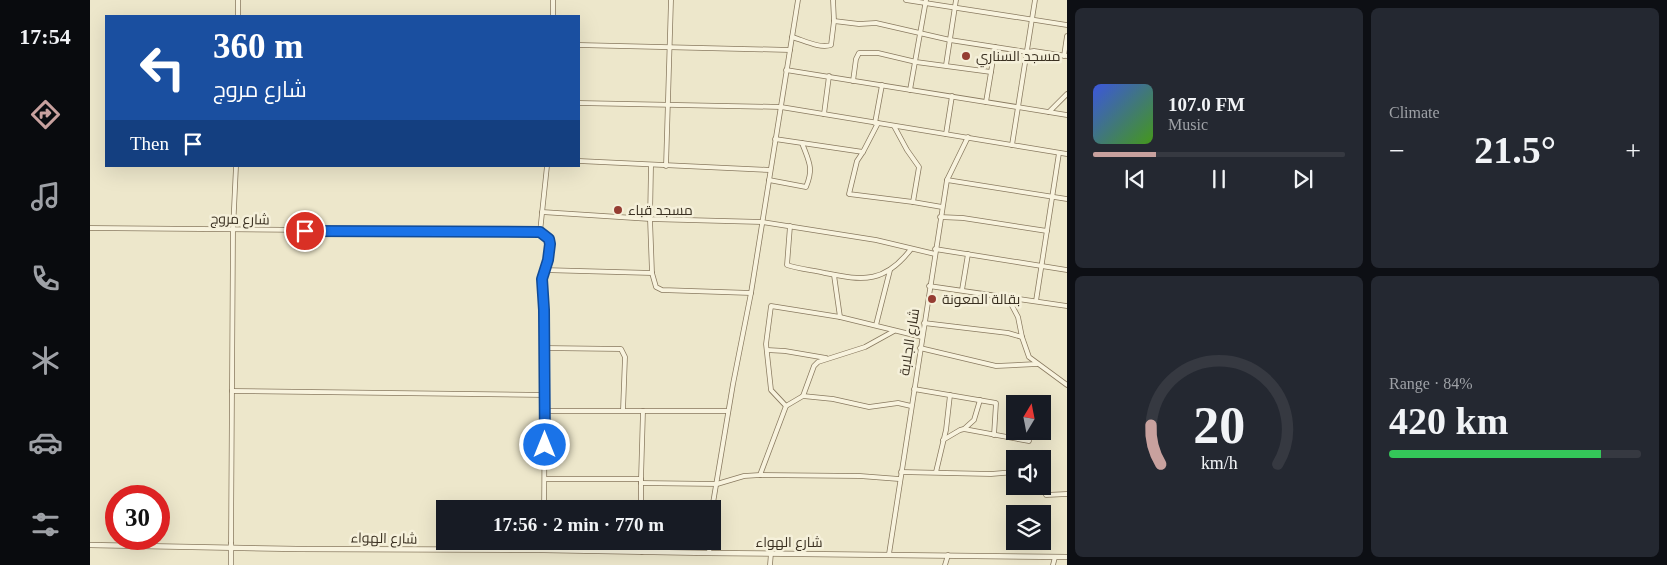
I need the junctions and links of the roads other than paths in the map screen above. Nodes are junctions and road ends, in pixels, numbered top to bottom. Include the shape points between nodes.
1 (238, 0) edge
2 (553, 0) edge
3 (671, 0) edge
4 (798, 0) edge
5 (833, 0) edge
6 (906, 0) edge
7 (956, 0) edge
8 (1035, 0) edge
9 (926, 2) edge
10 (955, 8) junction
11 (238, 15) edge
12 (554, 15) edge
13 (1032, 20) junction
14 (834, 21) junction
15 (1067, 25) edge
16 (920, 34) junction
17 (1067, 36) edge
18 (792, 37) junction
19 (950, 40) junction
20 (580, 45) edge
21 (669, 47) junction
22 (995, 47) junction
23 (790, 50) junction
24 (1027, 52) junction
25 (1066, 56) edge
26 (916, 62) junction
27 (946, 65) junction
28 (786, 70) junction
29 (991, 72) junction
30 (829, 76) junction
31 (853, 81) junction
32 (882, 85) junction
33 (910, 90) junction
34 (1067, 94) edge
35 (952, 96) junction
36 (986, 102) junction
37 (580, 104) edge
38 (667, 105) junction
39 (780, 107) junction
40 (1018, 107) junction
41 (1049, 112) junction
42 (824, 114) junction
43 (1067, 115) edge
44 (877, 123) junction
45 (894, 126) junction
46 (946, 134) junction
47 (968, 137) junction
48 (775, 140) junction
49 (802, 143) junction
50 (1012, 145) junction
51 (863, 152) junction
52 (1060, 153) junction
53 (1067, 154) edge
54 (580, 161) edge
55 (651, 166) junction
56 (666, 166) junction
57 (236, 167) edge
58 (547, 167) edge
59 (770, 170) junction
60 (769, 180) junction
61 (947, 180) junction
62 (1052, 196) junction
63 (1067, 199) edge
64 (913, 202) junction
65 (942, 207) junction
66 (542, 212) junction
67 (940, 217) junction
68 (650, 219) junction
69 (762, 222) junction
70 (790, 226) junction
71 (90, 228) edge
72 (233, 230) junction
73 (1047, 231) junction
74 (540, 232) junction
75 (935, 248) junction
76 (911, 249) junction
77 (934, 254) junction
78 (968, 254) junction
79 (1042, 265) junction
80 (544, 270) junction
81 (890, 270) junction
82 (1067, 270) edge
83 (652, 272) junction
84 (834, 275) junction
85 (929, 286) junction
86 (962, 290) junction
87 (751, 293) junction
88 (1008, 298) junction
89 (1036, 301) junction
90 (1067, 306) edge
91 (840, 317) junction
92 (924, 323) junction
93 (876, 325) junction
94 (894, 331) junction
95 (922, 337) junction
96 (1022, 337) junction
97 (544, 348) junction
98 (920, 348) junction
99 (767, 350) junction
100 (828, 358) junction
101 (1038, 364) junction
102 (1067, 385) edge
103 (914, 389) junction
104 (232, 391) junction
105 (546, 395) junction
106 (950, 395) junction
107 (803, 396) junction
108 (980, 400) junction
109 (786, 406) junction
110 (911, 406) junction
111 (624, 410) junction
112 (545, 411) junction
113 (643, 411) junction
114 (728, 411) junction
115 (964, 429) junction
116 (994, 434) junction
117 (943, 440) junction
118 (1029, 441) dead end
119 (901, 472) junction
120 (936, 472) junction
121 (1006, 473) edge
122 (760, 475) junction
123 (544, 479) junction
124 (899, 479) junction
125 (641, 481) junction
126 (717, 484) junction
127 (1067, 494) edge
128 (1046, 495) edge
129 (544, 500) edge
130 (641, 500) edge
131 (714, 500) edge
132 (90, 545) edge
133 (231, 546) junction
134 (436, 549) edge
135 (544, 550) edge
136 (709, 550) edge
137 (642, 552) joint
138 (709, 553) junction
139 (771, 553) junction
140 (889, 554) junction
141 (948, 555) junction
142 (1056, 557) junction
143 (1067, 557) edge
144 (231, 565) edge
145 (770, 565) edge
146 (945, 565) edge
147 (1053, 565) edge

1 - 11 street
2 - 12 street
3 - 21 street
4 - 18 street
5 - 14 street
6 - 9 street
7 - 10 street
8 - 13 street
9 - 10 street
9 - 16 street
10 - 13 street
10 - 19 street
13 - 15 street
13 - 24 street
14 - 16 street via 876,24
14 - 18 street via 829,46
16 - 19 street
16 - 26 street
17 - 25 street
18 - 23 street
19 - 22 street
19 - 27 street
20 - 21 street
21 - 23 street
21 - 38 street
22 - 24 street
22 - 29 street
23 - 28 street
24 - 25 street
24 - 40 street
26 - 27 street
26 - 31 street via 878,53 859,53
26 - 33 street
27 - 29 street
28 - 30 street
28 - 39 street
29 - 36 street
30 - 31 street
30 - 42 street
31 - 32 street
32 - 33 street
32 - 44 street
33 - 35 street
34 - 41 street
35 - 36 street
35 - 46 street
36 - 40 street
37 - 38 street
38 - 39 street
38 - 56 street
39 - 42 street
39 - 48 street
40 - 41 street
40 - 50 street
41 - 43 street
42 - 44 street
44 - 45 street
44 - 51 street
45 - 46 street
45 - 64 street via 919,168
46 - 47 street
47 - 50 street
47 - 61 street, شارع الجلابة
48 - 49 street
48 - 59 street
49 - 51 street
49 - 60 street via 811,175 806,187
50 - 52 street
51 - 64 street via 856,161 849,194
52 - 53 street
52 - 62 street
54 - 55 street
55 - 56 street
55 - 68 street
56 - 59 street
57 - 72 street
58 - 66 street
59 - 60 street
60 - 69 street
61 - 62 street
61 - 65 street, شارع الجلابة
62 - 63 street
62 - 73 street
64 - 65 street
65 - 67 street, شارع الجلابة
66 - 68 street
66 - 74 street
67 - 73 street
67 - 75 street, شارع الجلابة
68 - 69 street
68 - 83 street
69 - 70 street
69 - 87 street
70 - 76 street
70 - 84 street via 787,265
71 - 72 street, شارع مروج
72 - 74 street, شارع مروج
72 - 104 street
73 - 79 street
74 - 80 street via 550,244
75 - 77 street, شارع الجلابة
75 - 78 street
76 - 77 street
76 - 81 street
77 - 85 street, شارع الجلابة
78 - 79 street
78 - 86 street
79 - 82 street
79 - 89 street
80 - 83 street
80 - 97 street
81 - 84 street via 863,279
81 - 93 street
83 - 87 street via 656,287 662,290
84 - 91 street
85 - 86 street
85 - 92 street, شارع الجلابة
86 - 88 street
87 - 114 street
88 - 89 street
88 - 96 street via 1018,317
89 - 90 street
91 - 93 street
91 - 99 street via 771,306
92 - 95 street, شارع الجلابة
92 - 96 street
93 - 94 street
94 - 95 street
94 - 100 street via 866,347
95 - 98 street, شارع الجلابة
96 - 101 street via 1029,357
97 - 105 street
97 - 111 street via 621,349 625,357
98 - 101 street via 996,366
98 - 103 street, شارع الجلابة
99 - 100 street
99 - 109 street via 771,390
100 - 107 street via 814,366
101 - 102 street
103 - 106 street
103 - 110 street, شارع الجلابة
104 - 105 street
104 - 133 street
105 - 112 street
106 - 108 street
106 - 117 street
107 - 109 street
107 - 110 street via 869,407 898,403
108 - 115 street via 974,420
108 - 116 street via 996,404
109 - 122 street
110 - 119 street, شارع الجلابة
111 - 112 street
111 - 113 street
112 - 123 street
113 - 114 street
113 - 125 street
114 - 126 street
115 - 116 street
115 - 117 street
116 - 118 street
117 - 120 street
119 - 120 street
119 - 124 street, شارع الجلابة
120 - 121 street
122 - 124 street
122 - 126 street
123 - 125 street
123 - 129 street
124 - 140 street, شارع الجلابة
125 - 126 street
125 - 130 street
126 - 131 street
127 - 128 street
132 - 133 street, شارع الهواء
133 - 134 street, شارع الهواء
133 - 144 street
135 - 137 street, شارع الهواء
136 - 138 street
137 - 138 street, شارع الهواء
138 - 139 street, شارع الهواء
139 - 140 street, شارع الهواء
139 - 145 street
140 - 141 street, شارع الهواء
141 - 142 street, شارع الهواء
141 - 146 street
142 - 143 street, شارع الهواء
142 - 147 street

